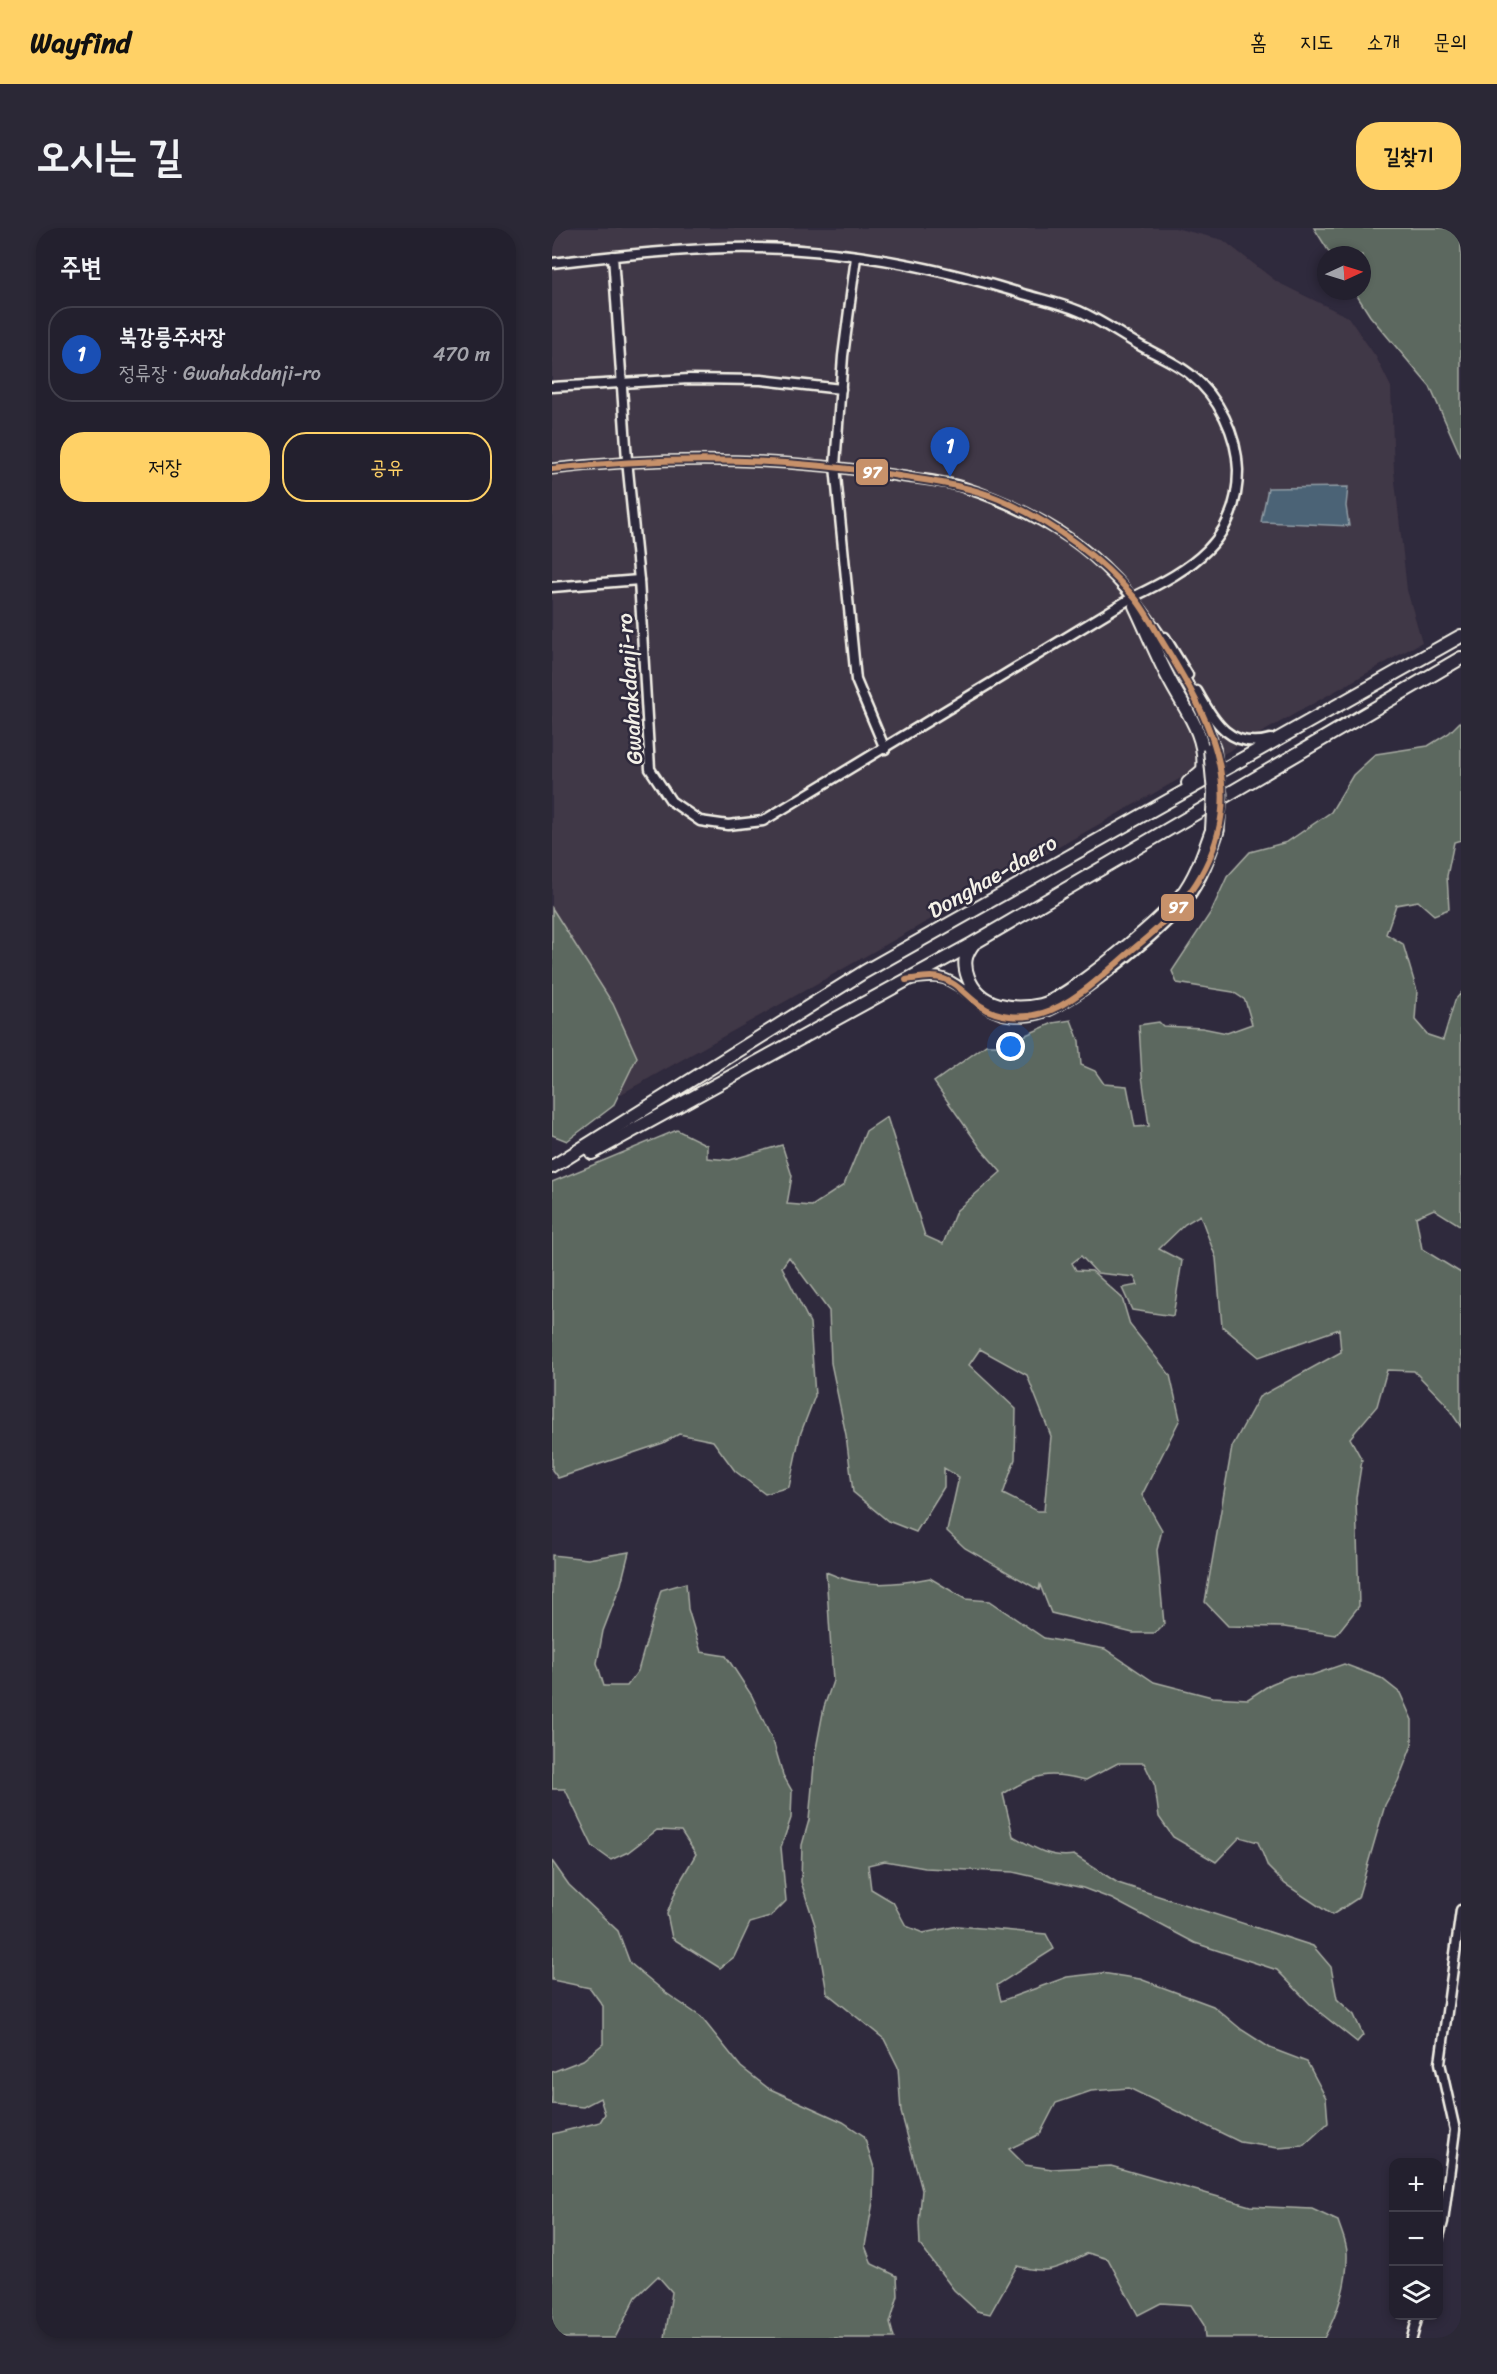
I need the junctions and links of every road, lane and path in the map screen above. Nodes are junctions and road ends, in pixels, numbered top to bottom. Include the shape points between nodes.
1 (613, 256) junction
2 (856, 258) junction
3 (552, 263) edge
4 (623, 383) junction
5 (552, 387) edge
6 (841, 389) junction
7 (627, 460) junction
8 (835, 466) junction
9 (552, 469) edge
10 (639, 580) junction
11 (552, 587) edge
12 (1136, 602) junction
13 (1461, 636) edge
14 (1461, 658) edge
15 (1330, 711) junction
16 (885, 749) junction
17 (1215, 830) junction
18 (1106, 835) junction
19 (974, 943) junction
20 (906, 980) junction
21 (552, 1167) edge
22 (552, 1175) edge
23 (1461, 1910) edge
24 (1443, 2222) edge
25 (1417, 2320) edge
26 (1412, 2338) edge

1 - 2 street, Gwahakdanji-ro via 729,248
1 - 3 street, Gwahakdanji-ro
1 - 4 street, Gwahakdanji-ro
2 - 6 street
2 - 12 street, Gwahakdanji-ro via 965,276 1079,311 1191,375 1218,405 1232,434 1238,464 1238,492 1228,521 1211,548
4 - 5 street
4 - 6 street via 761,380
4 - 7 street, Gwahakdanji-ro
6 - 8 street
7 - 8 street via 802,462
7 - 9 street
7 - 10 street, Gwahakdanji-ro
8 - 12 street via 960,486 1000,500 1069,538
8 - 16 street via 856,680
10 - 11 street, Gwahakdanji-ro
10 - 16 street, Gwahakdanji-ro via 650,769 671,801 700,822 728,825 763,821
12 - 15 street via 1175,651 1218,724 1236,740 1255,744
12 - 16 street, Gwahakdanji-ro
12 - 17 highway, bridge via 1213,748
12 - 18 highway via 1169,680 1198,729 1203,770 1194,780
13 - 15 highway, Donghae-daero
14 - 19 highway
15 - 18 highway, Donghae-daero
17 - 19 highway via 1182,896 1074,988 1044,1005 1017,1008 984,999 971,986 964,966
17 - 20 street via 1210,858 1196,886 1175,913 1084,990 1045,1013 1014,1017 996,1013 945,979
18 - 21 highway, Donghae-daero via 864,972
19 - 20 highway
20 - 22 highway
23 - 24 street via 1440,2063 1455,2130
25 - 26 street

